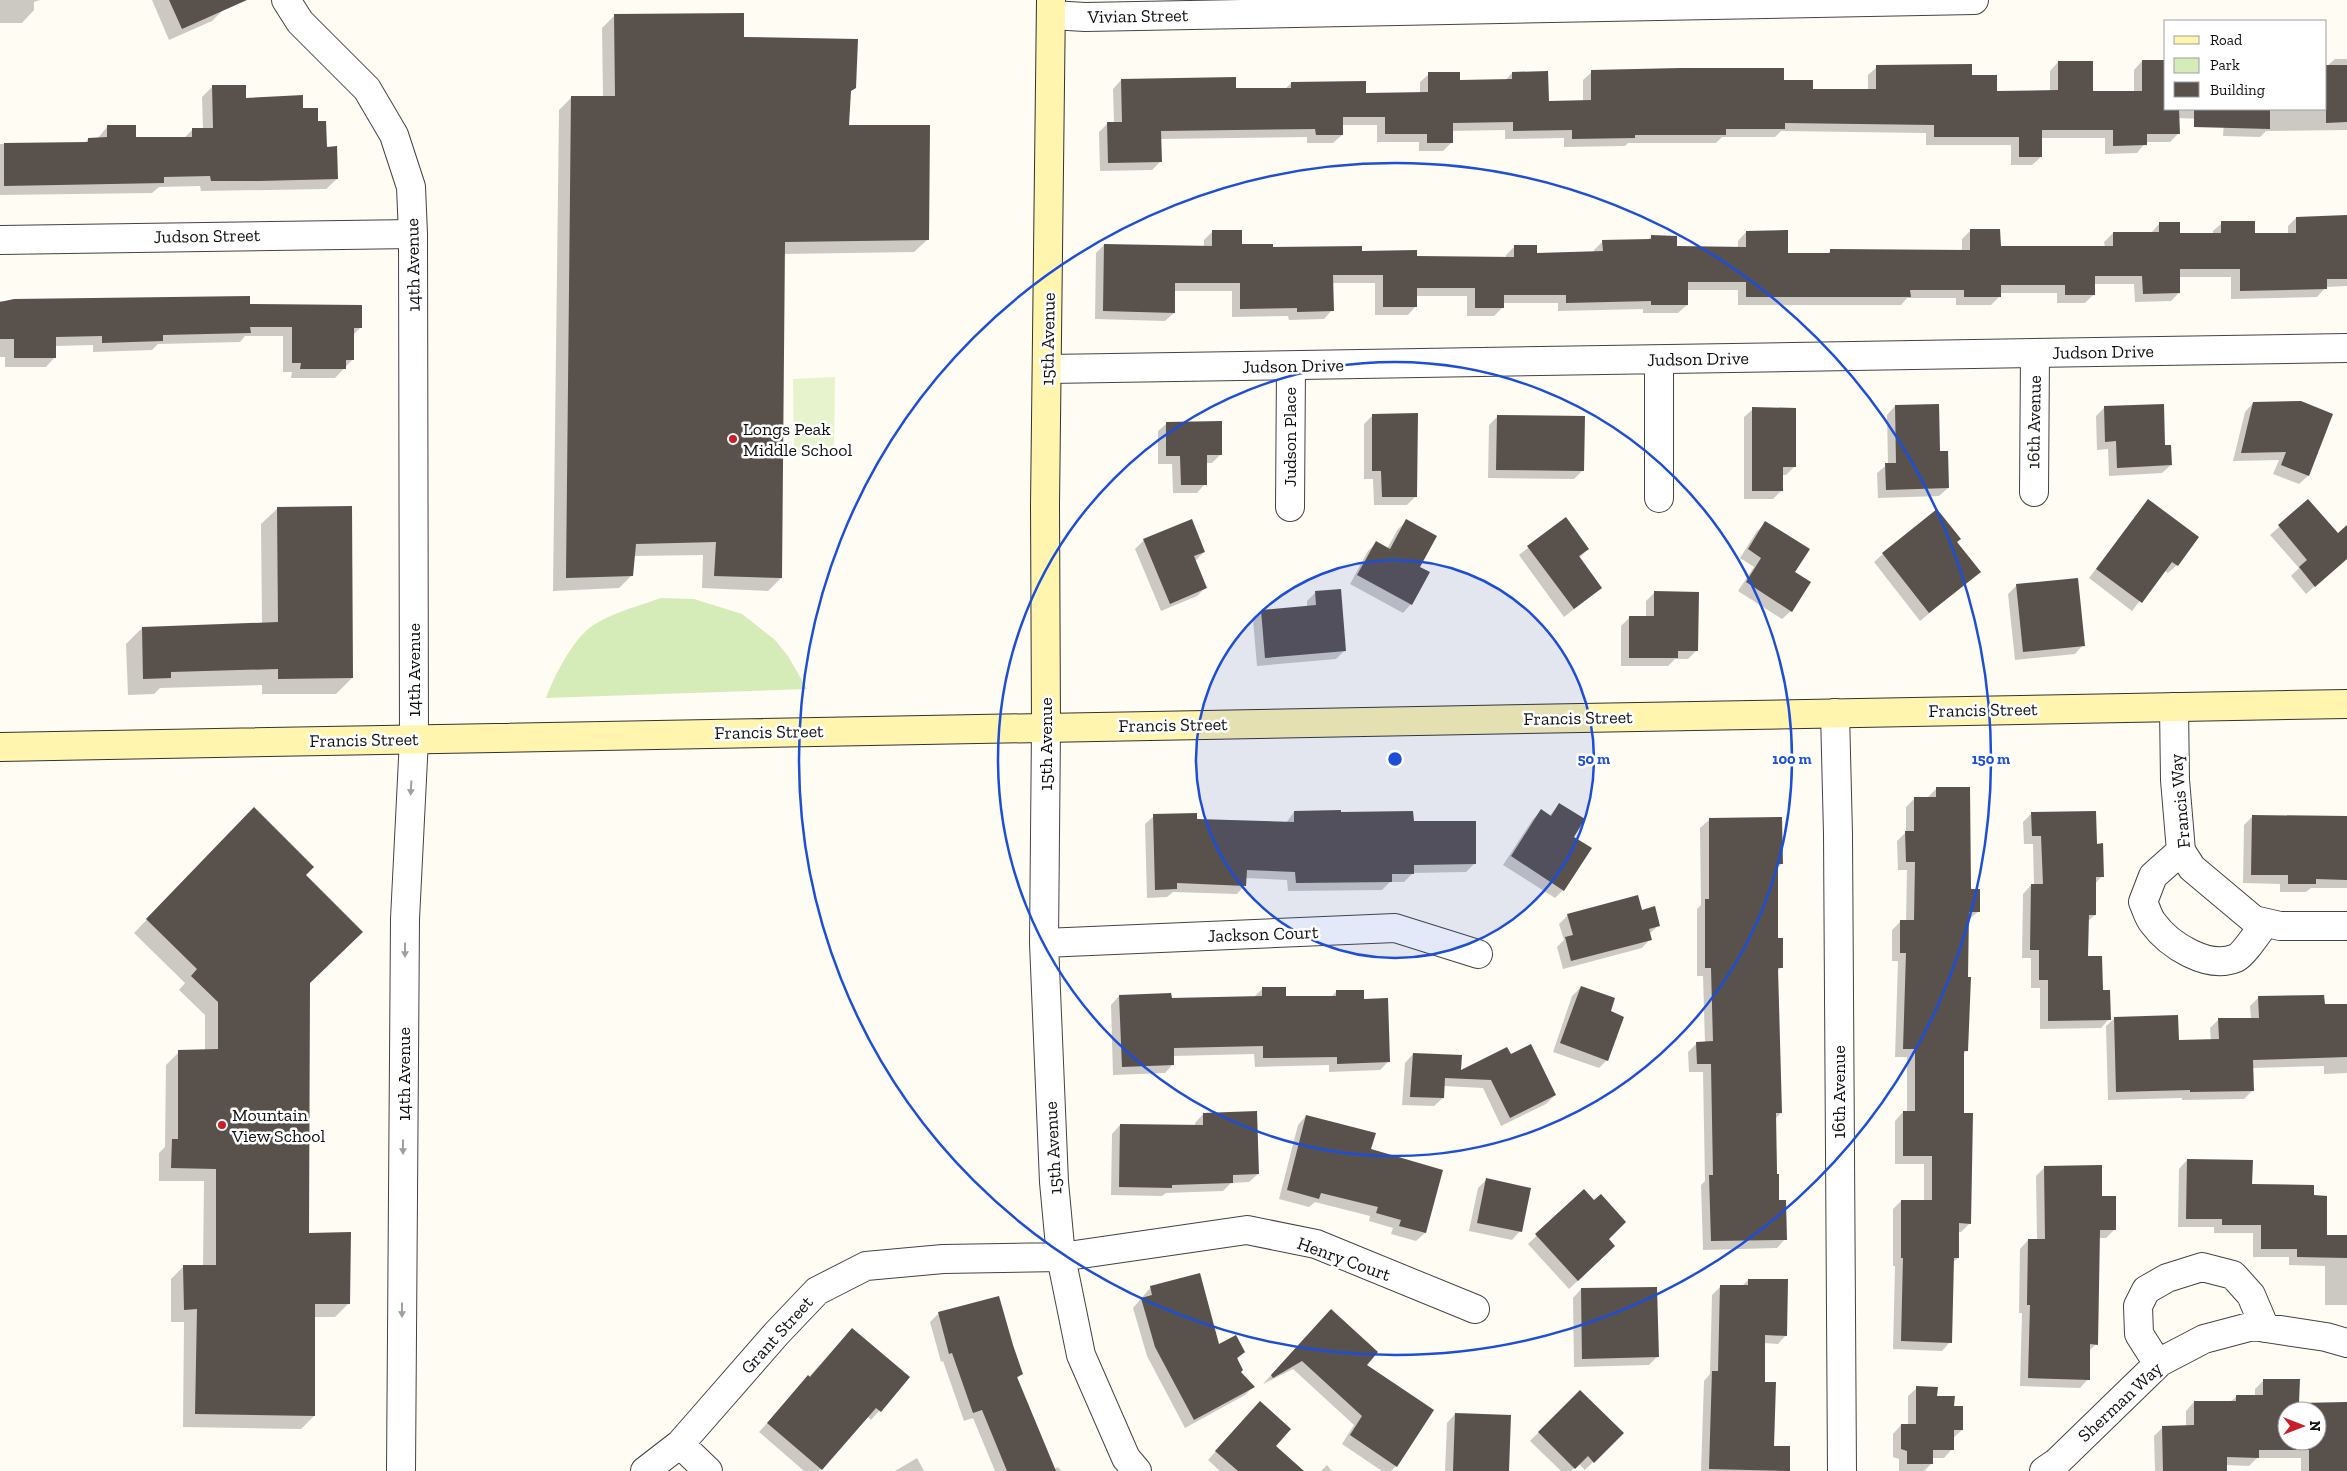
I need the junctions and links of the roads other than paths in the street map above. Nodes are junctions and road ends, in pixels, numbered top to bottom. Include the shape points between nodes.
1 (286, 0) edge
2 (1974, 0) edge
3 (1051, 7) edge
4 (413, 234) junction
5 (0, 240) edge
6 (2347, 348) edge
7 (2035, 352) junction
8 (1659, 360) junction
9 (1291, 366) junction
10 (1048, 369) junction
11 (2034, 492) dead end
12 (1659, 498) dead end
13 (1290, 507) dead end
14 (2347, 704) edge
15 (2174, 707) junction
16 (1835, 713) junction
17 (1046, 727) junction
18 (414, 739) junction
19 (0, 746) edge
20 (2181, 851) junction
21 (2265, 923) junction
22 (2347, 926) edge
23 (1044, 943) junction
24 (1478, 954) dead end
25 (1061, 1257) junction
26 (1475, 1310) dead end
27 (2265, 1328) junction
28 (2347, 1343) edge
29 (2158, 1364) junction
30 (680, 1444) junction
31 (401, 1471) edge
32 (645, 1471) edge
33 (708, 1471) edge
34 (1137, 1471) edge
35 (1842, 1471) edge
36 (2044, 1471) edge

1 - 4 street, 14th Avenue via 300,22 367,89 394,135 411,187
2 - 3 street, Vivian Street via 1085,17
3 - 10 street, 15th Avenue
4 - 5 street, Judson Street
4 - 18 street, 14th Avenue
6 - 7 street, Judson Drive
7 - 8 street, Judson Drive
7 - 11 street, 16th Avenue
8 - 9 street, Judson Drive
8 - 12 street
9 - 10 street, Judson Drive
9 - 13 street, Judson Place
10 - 17 street, 15th Avenue
14 - 15 street, Francis Street
15 - 16 street, Francis Street
15 - 20 street, Francis Way via 2175,780
16 - 17 street, Francis Street
16 - 35 street, 16th Avenue
17 - 18 street, Francis Street
17 - 23 street, 15th Avenue
18 - 19 street, Francis Street
18 -> 31 street, 14th Avenue via 405,920
20 - 21 street, Francis Way via 2192,868 2254,920
20 - 21 street via 2153,876 2143,902 2152,922 2180,948 2207,960 2220,962 2238,957
21 - 22 street, Francis Way
23 - 24 street, Jackson Court via 1395,928
23 - 25 street, 15th Avenue via 1054,1182
25 - 26 street, Henry Court via 1247,1230 1316,1244
25 - 30 street, Grant Street via 943,1259 866,1266 817,1291
25 - 34 street, 15th Avenue via 1080,1355 1126,1458
27 - 28 street, Sherman Way via 2326,1336
27 - 29 street, Sherman Way via 2253,1326 2204,1339
27 - 29 street via 2250,1295 2233,1275 2202,1266 2167,1278 2146,1290 2138,1306 2138,1334
29 - 36 street, Sherman Way
30 - 32 street, Grant Street
30 - 33 street

